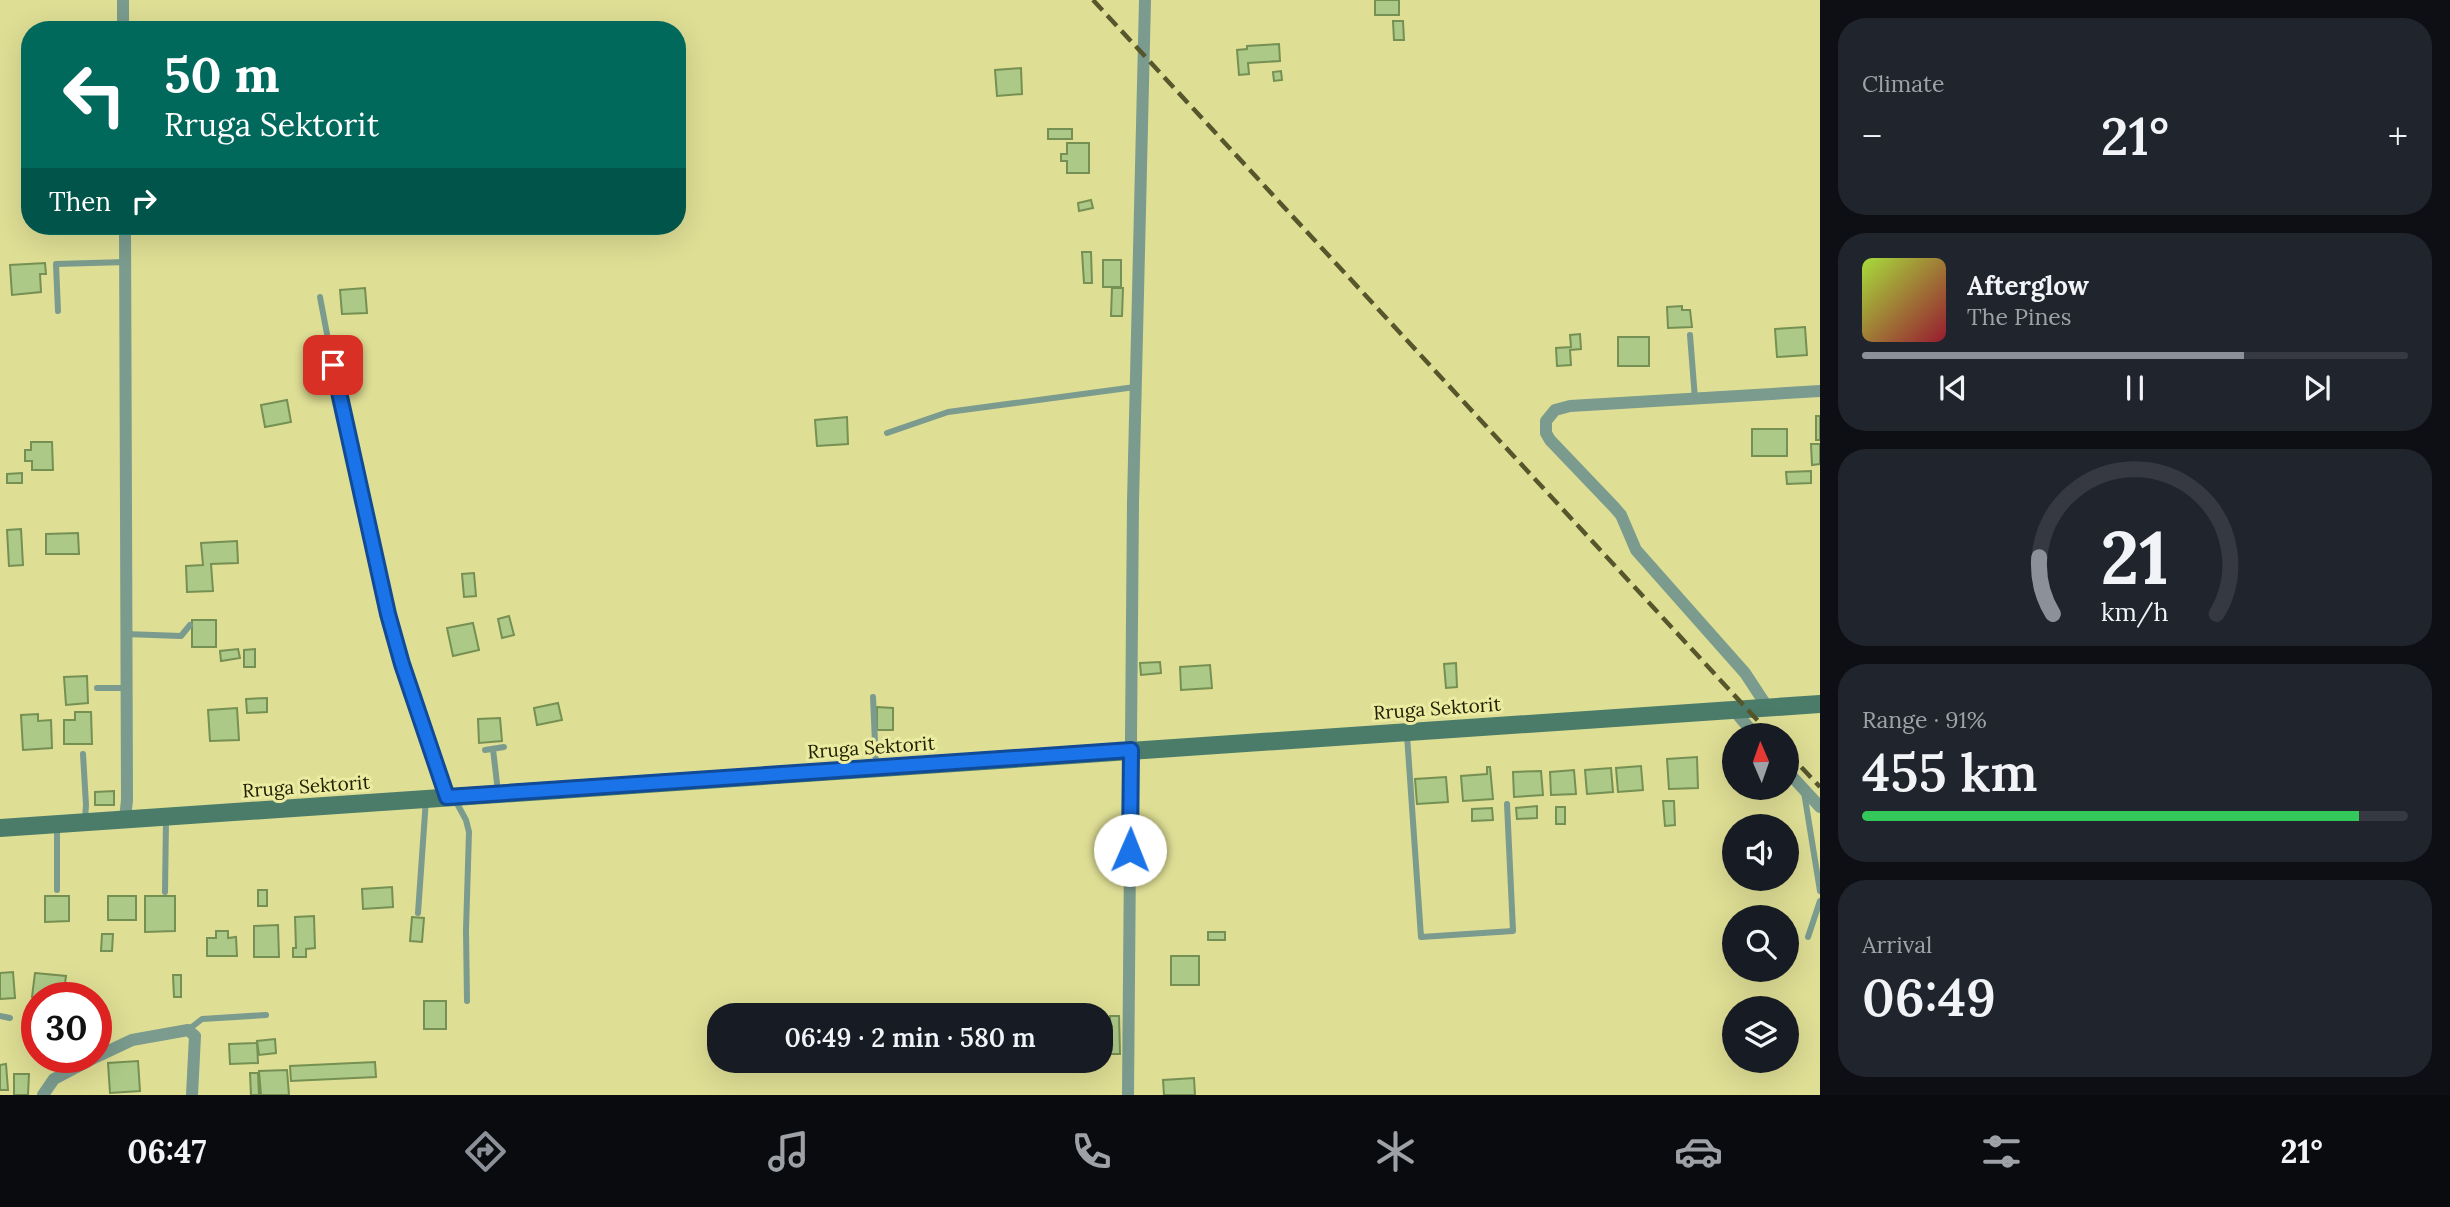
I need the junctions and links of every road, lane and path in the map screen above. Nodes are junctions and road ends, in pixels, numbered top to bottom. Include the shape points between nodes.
1 (123, 0) edge
2 (1145, 0) edge
3 (123, 21) edge
4 (125, 235) edge
5 (126, 262) junction
6 (320, 297) dead end
7 (58, 311) dead end
8 (1690, 335) dead end
9 (1137, 387) junction
10 (1820, 391) edge
11 (1695, 398) junction
12 (887, 433) dead end
13 (190, 625) dead end
14 (125, 635) junction
15 (97, 688) dead end
16 (126, 688) junction
17 (873, 697) dead end
18 (1820, 704) edge
19 (1739, 708) junction
20 (1768, 708) junction
21 (1748, 723) edge
22 (1406, 731) junction
23 (505, 747) dead end
24 (1131, 750) junction
25 (83, 754) dead end
26 (876, 768) junction
27 (1799, 785) edge
28 (1804, 791) junction
29 (498, 794) junction
30 (450, 797) junction
31 (426, 799) junction
32 (1507, 803) dead end
33 (1820, 807) edge
34 (166, 816) junction
35 (125, 819) junction
36 (85, 822) junction
37 (57, 824) junction
38 (0, 828) edge
39 (57, 890) dead end
40 (1820, 891) edge
41 (165, 892) dead end
42 (1820, 901) edge
43 (418, 913) dead end
44 (1808, 937) dead end
45 (467, 1002) dead end
46 (0, 1016) edge
47 (266, 1016) dead end
48 (10, 1018) dead end
49 (188, 1030) junction
50 (112, 1049) edge
51 (65, 1073) edge
52 (43, 1095) edge
53 (192, 1095) edge
54 (1128, 1095) edge

1 - 3 street
2 - 9 street
4 - 5 street
5 - 7 lane via 56,264
5 - 14 street
6 - 30 lane via 388,614
8 - 11 lane
9 - 12 lane via 948,412
9 - 24 street
10 - 11 street
11 - 20 street via 1560,408 1549,415 1546,433 1614,507 1636,550 1745,673
13 - 14 lane via 181,636
14 - 16 street
15 - 16 lane
16 - 35 street
17 - 26 lane
18 - 20 street, Rruga Sektorit
19 - 20 street, Rruga Sektorit
19 - 21 street
19 - 22 street, Rruga Sektorit
22 - 24 street, Rruga Sektorit
22 - 32 lane via 1421,937 1513,931
23 - 29 lane via 489,749
24 - 26 street, Rruga Sektorit
24 - 54 street
25 - 36 lane
26 - 29 street, Rruga Sektorit
27 - 28 street
28 - 33 street
28 - 40 lane
29 - 30 street, Rruga Sektorit
30 - 31 street, Rruga Sektorit
30 - 45 lane via 467,820 469,832
31 - 34 street, Rruga Sektorit
31 - 43 lane
34 - 35 street, Rruga Sektorit
34 - 41 lane
35 - 36 street, Rruga Sektorit
36 - 37 street, Rruga Sektorit
37 - 38 street, Rruga Sektorit
37 - 39 lane
42 - 44 lane
46 - 48 lane
47 - 49 lane via 202,1019
49 - 50 street via 132,1040
49 - 53 street via 195,1035
51 - 52 street via 54,1079

